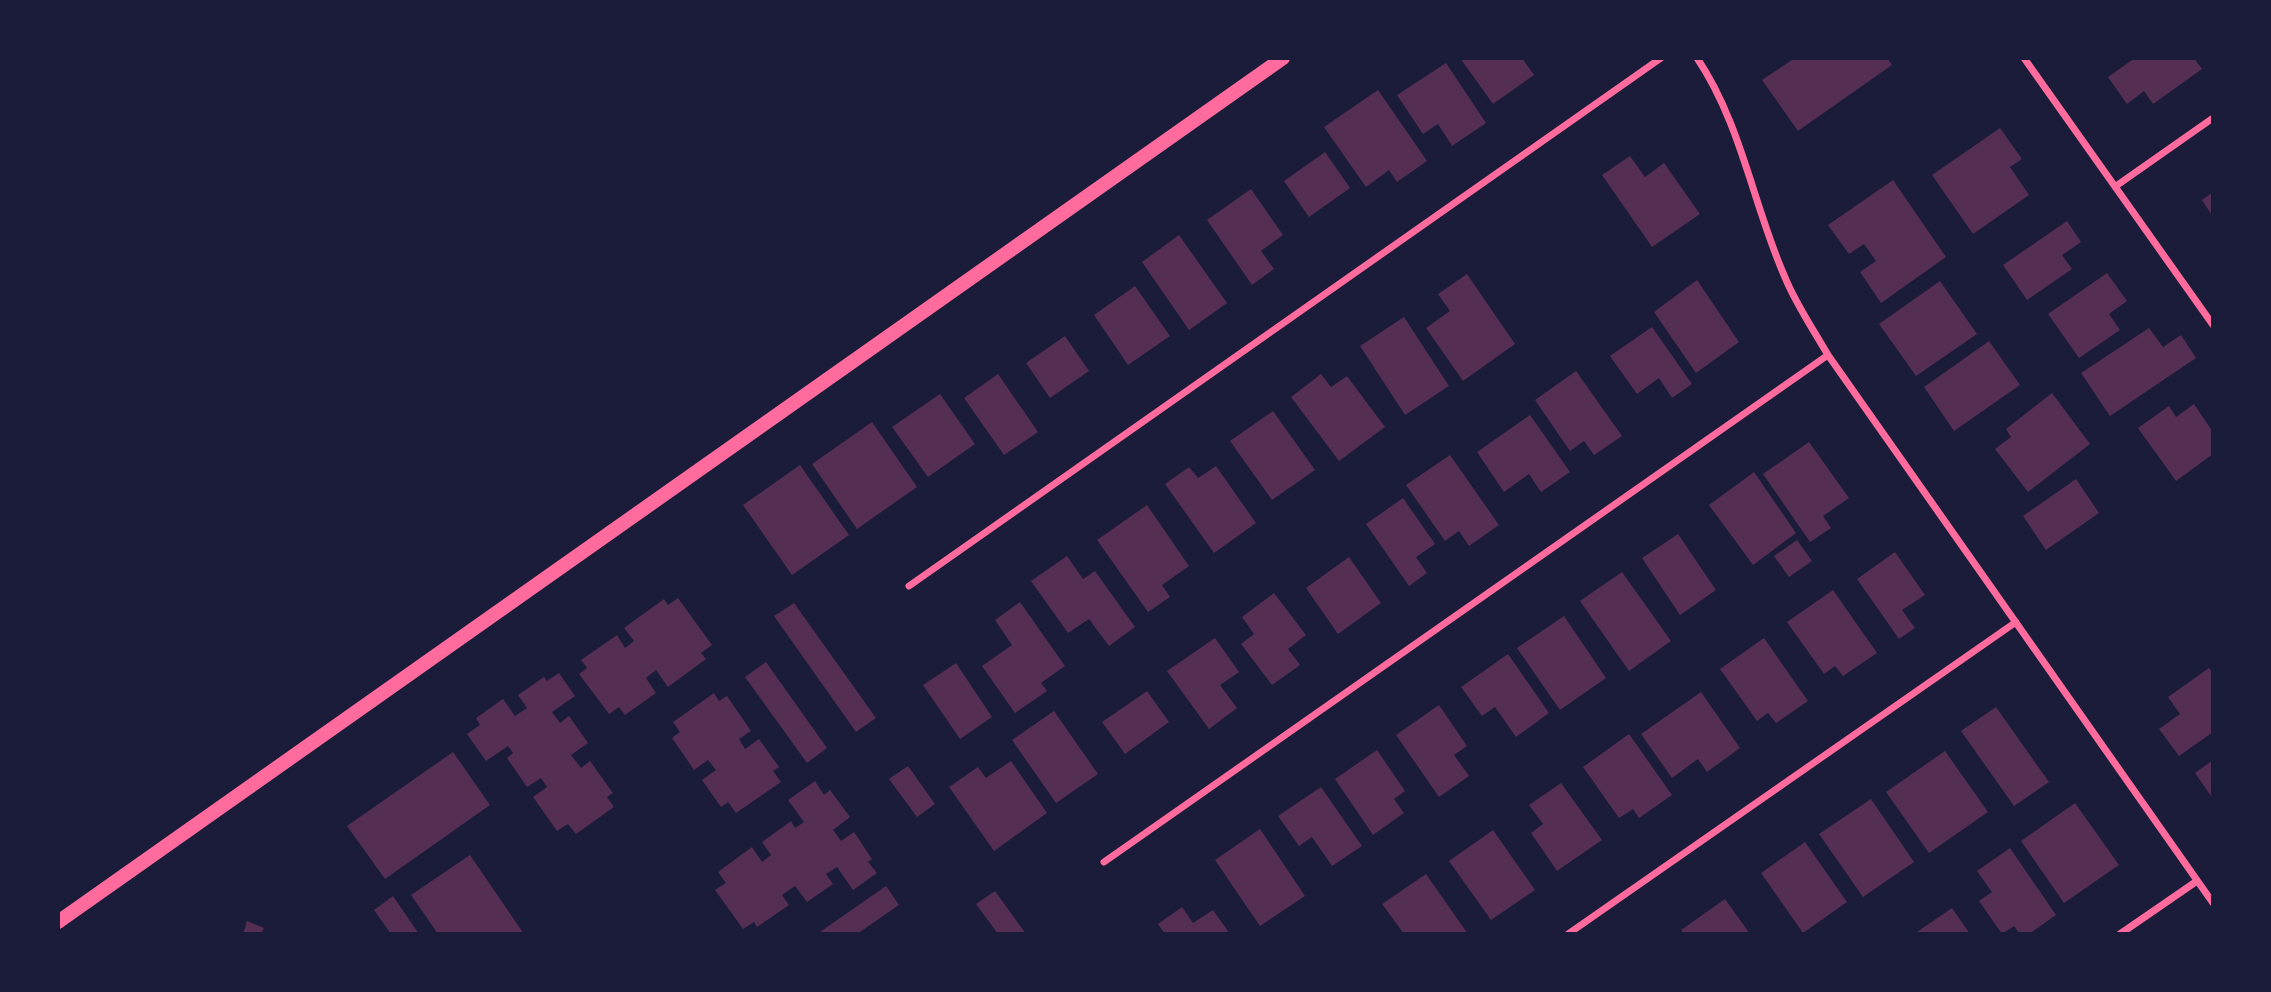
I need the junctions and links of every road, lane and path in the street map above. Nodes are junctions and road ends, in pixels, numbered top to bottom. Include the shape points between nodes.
1 (1283, 58) edge
2 (1661, 58) edge
3 (1697, 58) edge
4 (2024, 58) edge
5 (2213, 118) edge
6 (2116, 186) junction
7 (2213, 325) edge
8 (1828, 355) junction
9 (909, 586) dead end
10 (2016, 622) junction
11 (1104, 862) dead end
12 (2197, 881) junction
13 (2213, 904) edge
14 (58, 922) edge
15 (1568, 934) edge
16 (2120, 934) edge

1 - 14 main road
2 - 9 street
3 - 8 street via 1728,118 1784,276
4 - 6 street
5 - 6 street
6 - 7 street
8 - 10 street
8 - 11 street
10 - 12 street
10 - 15 street
12 - 13 street
12 - 16 street

